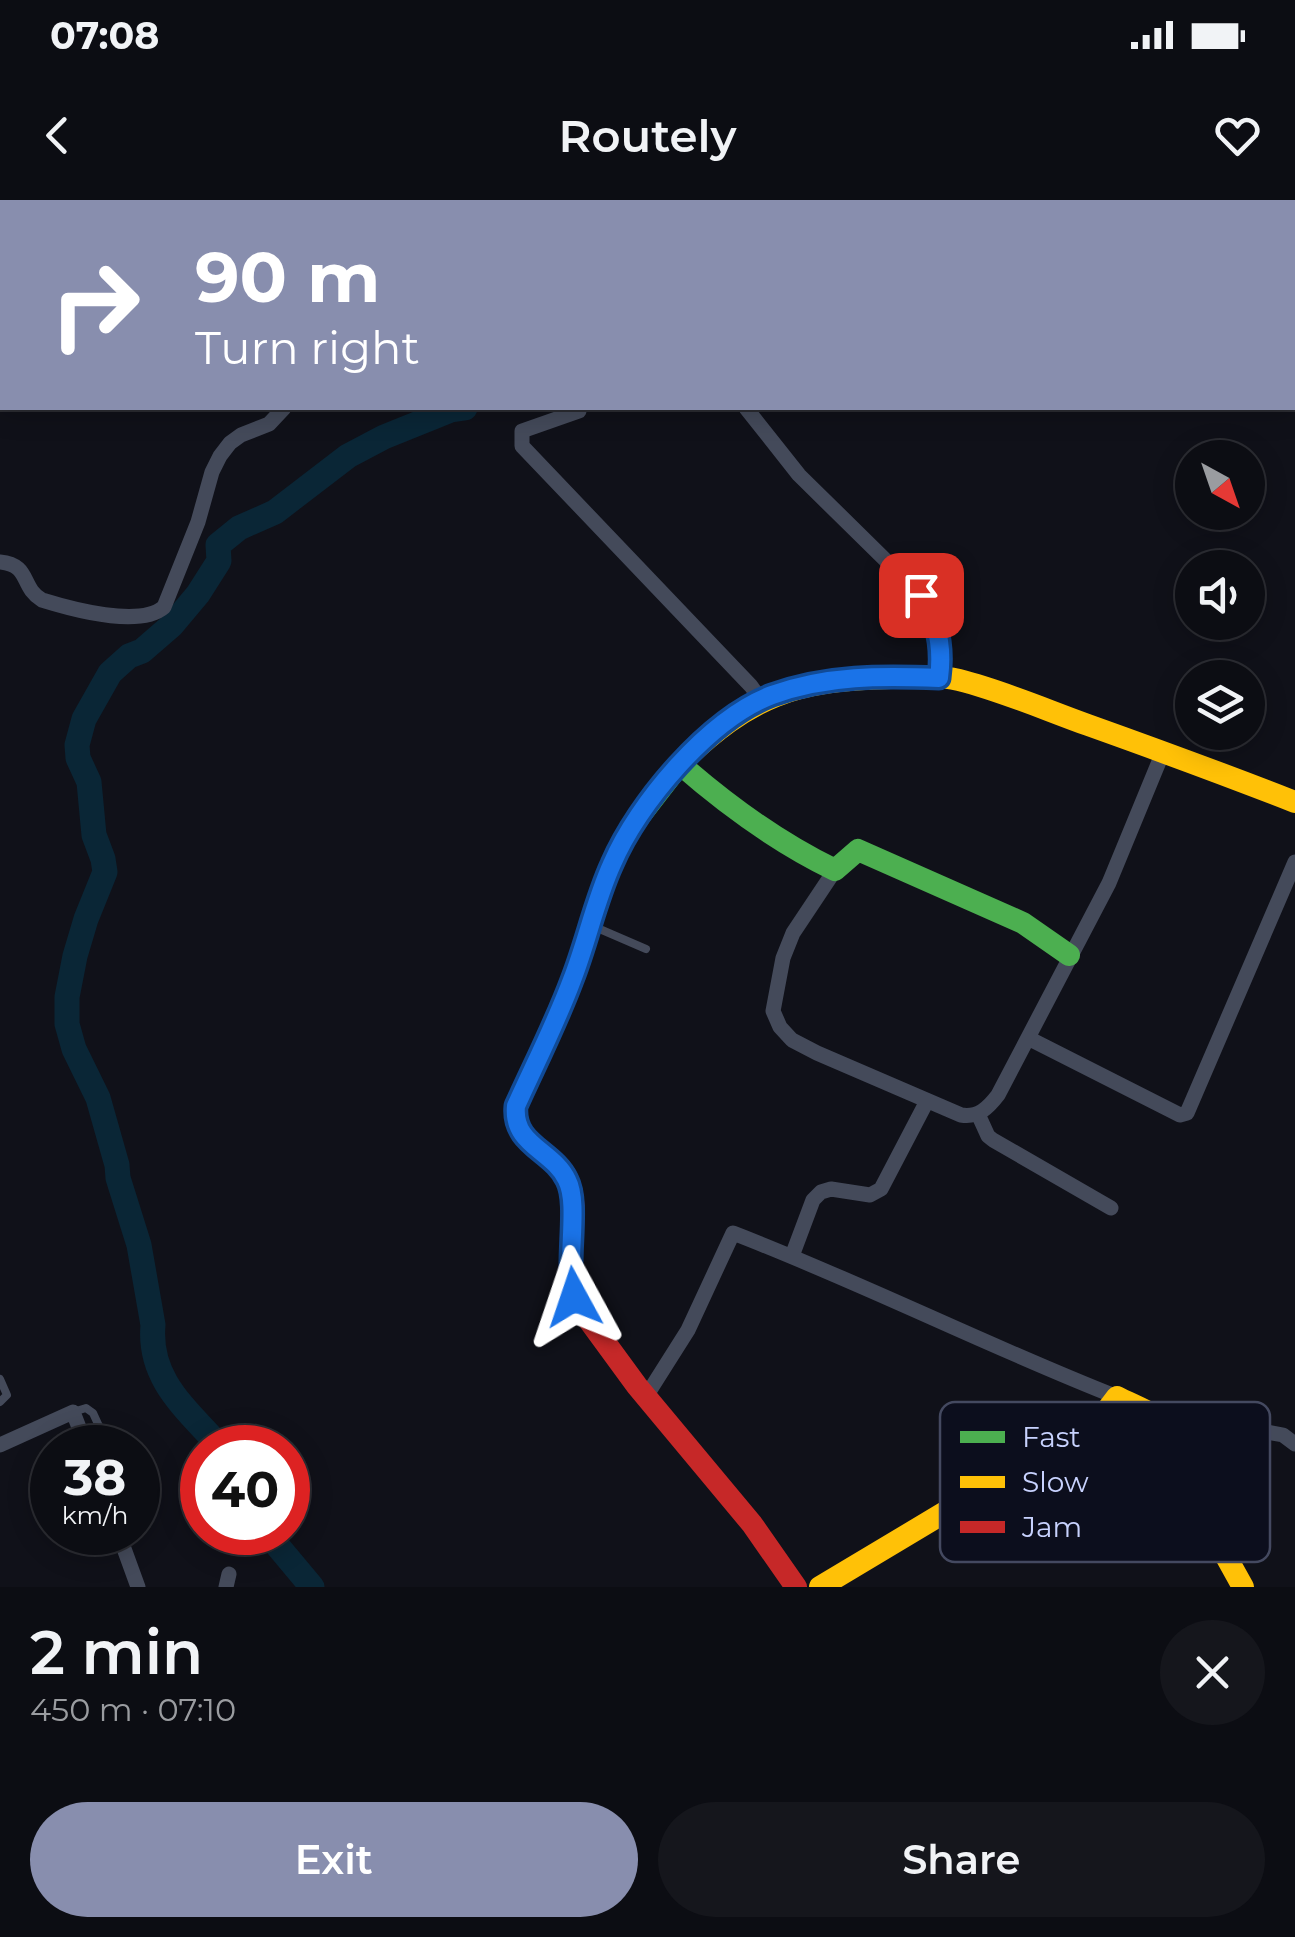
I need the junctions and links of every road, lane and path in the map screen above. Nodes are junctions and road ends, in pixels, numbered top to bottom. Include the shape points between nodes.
1 (282, 410) edge
2 (748, 410) edge
3 (579, 411) dead end
4 (0, 562) edge
5 (939, 678) junction
6 (761, 700) junction
7 (1163, 752) junction
8 (680, 764) junction
9 (1295, 802) edge
10 (1295, 862) edge
11 (835, 870) junction
12 (591, 925) junction
13 (646, 949) dead end
14 (1069, 955) junction
15 (1028, 1038) junction
16 (927, 1100) junction
17 (978, 1114) junction
18 (1111, 1208) dead end
19 (792, 1256) junction
20 (0, 1379) edge
21 (1116, 1397) junction
22 (645, 1398) junction
23 (0, 1402) edge
24 (1112, 1402) edge
25 (1126, 1402) edge
26 (73, 1412) junction
27 (78, 1425) edge
28 (98, 1425) edge
29 (1270, 1433) edge
30 (1295, 1444) edge
31 (0, 1445) edge
32 (940, 1514) edge
33 (126, 1555) edge
34 (1232, 1562) edge
35 (138, 1587) edge
36 (796, 1587) edge
37 (820, 1587) edge
38 (1243, 1587) edge

1 - 4 street via 220,456 158,612 112,616 42,600 20,569
2 - 5 street via 799,475 921,595 936,624
3 - 6 street via 522,431 522,446
5 - 6 street via 837,678
5 - 7 street
6 - 8 street via 713,730
7 - 9 street
7 - 14 street via 1108,883
8 - 11 street via 782,843
8 - 12 street via 629,830
10 - 15 street via 1187,1113
11 - 14 street via 858,850 1022,924
11 - 16 street via 793,933 773,1011 792,1040
12 - 13 lane
12 - 22 street via 514,1120 566,1175 574,1297
14 - 15 street
15 - 17 street via 998,1096
16 - 17 street via 961,1115
16 - 19 street via 888,1181 870,1195 821,1192
17 - 18 street via 988,1136
19 - 21 street
19 - 22 street via 733,1234 688,1330
20 - 23 lane via 7,1395
21 - 24 street
21 - 25 street
22 - 36 street via 753,1525
26 - 27 street
26 - 28 lane via 86,1408
26 - 31 street
29 - 30 street
32 - 37 street
33 - 35 street
34 - 38 street

